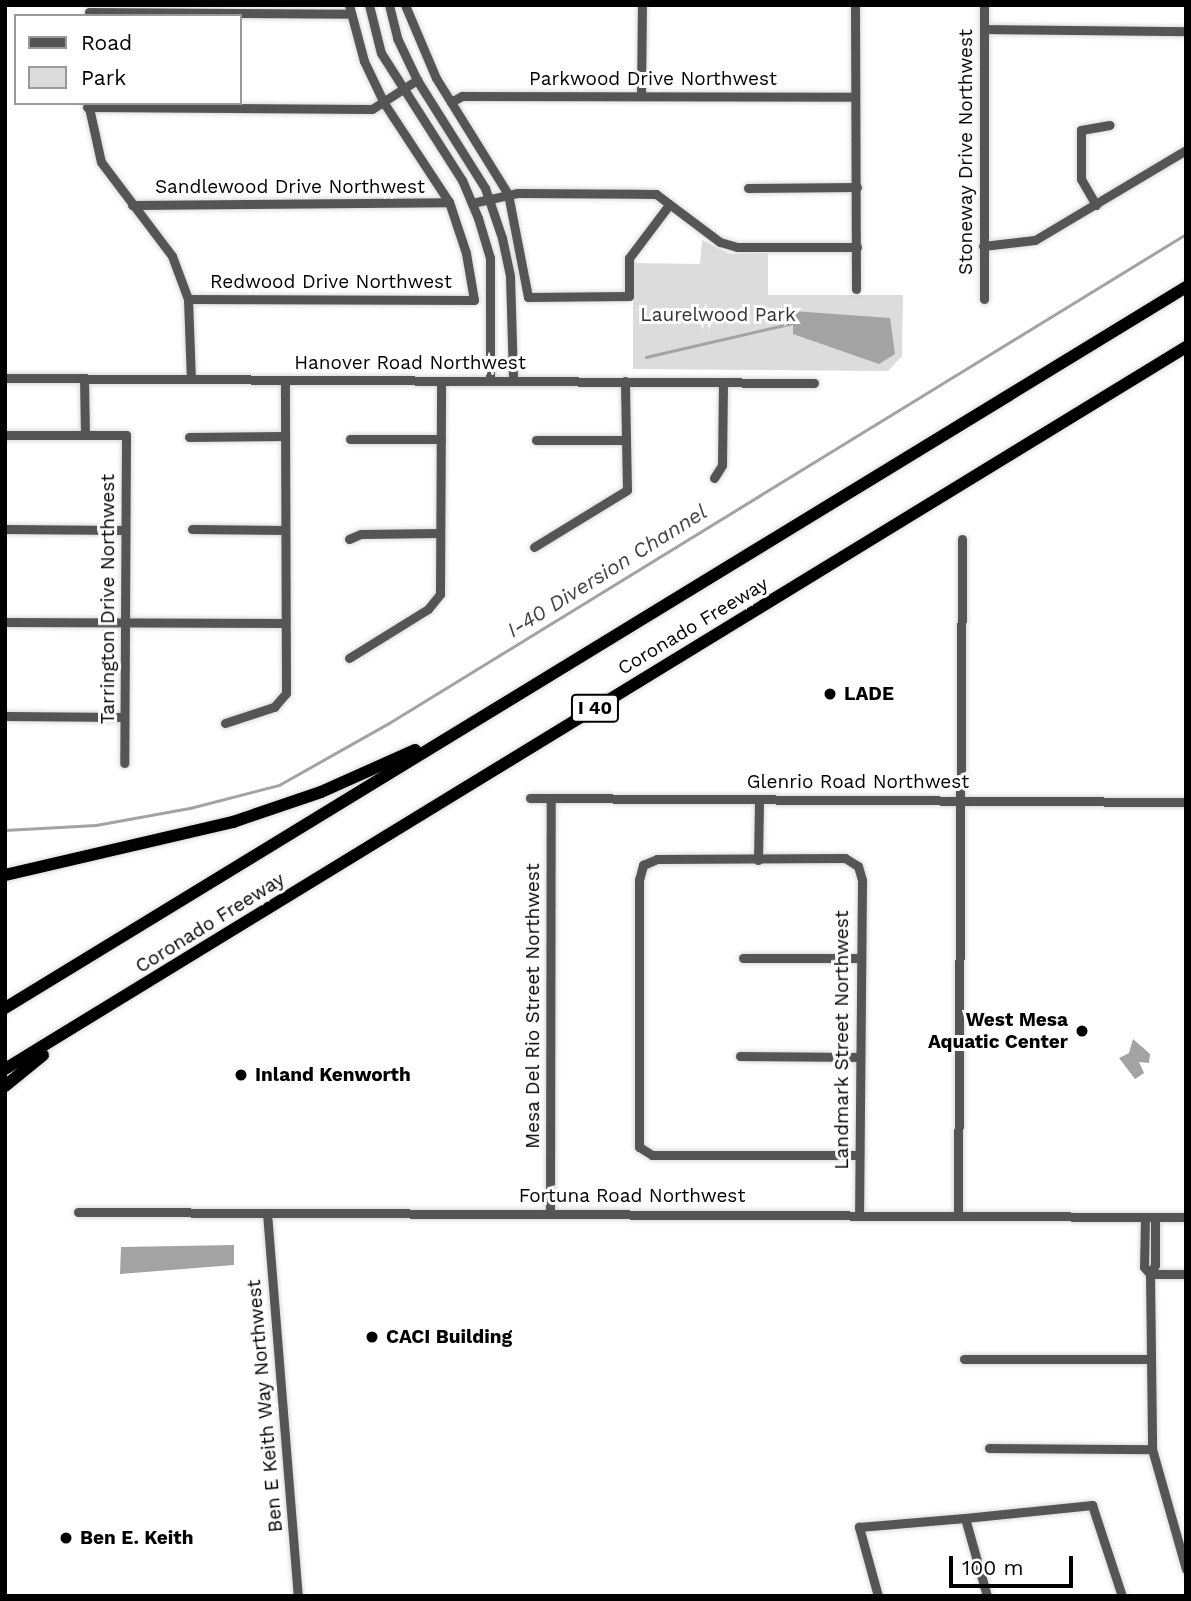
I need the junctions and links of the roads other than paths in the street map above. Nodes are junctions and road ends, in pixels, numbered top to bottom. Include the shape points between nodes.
1 (369, 5) edge
2 (389, 5) edge
3 (405, 5) edge
4 (642, 5) edge
5 (855, 5) edge
6 (984, 5) edge
7 (350, 10) edge
8 (89, 11) edge
9 (984, 29) junction
10 (1186, 31) edge
11 (417, 80) junction
12 (402, 91) junction
13 (641, 96) junction
14 (855, 97) junction
15 (452, 102) junction
16 (384, 103) junction
17 (88, 105) edge
18 (1110, 125) dead end
19 (1186, 150) edge
20 (857, 187) junction
21 (748, 188) dead end
22 (508, 194) junction
23 (488, 197) junction
24 (449, 202) junction
25 (472, 203) junction
26 (132, 205) junction
27 (669, 205) junction
28 (1097, 205) junction
29 (984, 246) junction
30 (857, 247) junction
31 (1186, 287) edge
32 (856, 289) dead end
33 (188, 299) junction
34 (984, 299) dead end
35 (1186, 347) edge
36 (5, 378) edge
37 (84, 378) junction
38 (191, 379) junction
39 (285, 380) junction
40 (441, 380) junction
41 (490, 380) junction
42 (513, 380) junction
43 (625, 381) junction
44 (723, 382) junction
45 (814, 383) dead end
46 (5, 435) edge
47 (85, 435) junction
48 (285, 436) junction
49 (189, 437) dead end
50 (350, 439) dead end
51 (441, 439) junction
52 (536, 440) dead end
53 (626, 440) junction
54 (714, 478) dead end
55 (5, 529) edge
56 (192, 529) dead end
57 (125, 530) junction
58 (285, 530) junction
59 (440, 533) junction
60 (349, 539) dead end
61 (962, 539) dead end
62 (534, 547) dead end
63 (5, 622) edge
64 (125, 622) junction
65 (285, 623) junction
66 (349, 658) dead end
67 (5, 716) edge
68 (124, 718) junction
69 (225, 723) dead end
70 (463, 728) junction
71 (124, 763) dead end
72 (530, 799) dead end
73 (551, 799) junction
74 (759, 800) junction
75 (962, 800) junction
76 (1186, 802) edge
77 (758, 860) junction
78 (5, 875) edge
79 (743, 958) dead end
80 (859, 958) junction
81 (5, 1008) edge
82 (73, 1029) junction
83 (740, 1056) dead end
84 (859, 1057) junction
85 (5, 1069) edge
86 (5, 1086) edge
87 (859, 1155) junction
88 (78, 1212) dead end
89 (267, 1213) junction
90 (550, 1213) junction
91 (859, 1215) junction
92 (958, 1216) junction
93 (1145, 1217) junction
94 (1155, 1217) junction
95 (1186, 1217) edge
96 (1150, 1274) junction
97 (1186, 1274) edge
98 (964, 1359) dead end
99 (1150, 1359) junction
100 (989, 1448) dead end
101 (1152, 1449) junction
102 (965, 1518) junction
103 (1186, 1569) edge
104 (298, 1596) edge
105 (878, 1596) edge
106 (987, 1596) edge
107 (1122, 1596) edge

1 - 12 street via 381,53
2 - 11 street via 397,38
3 - 15 street via 423,52
4 - 13 street
5 - 14 street
6 - 9 street, Stoneway Drive Northwest
7 - 8 street
7 - 16 street via 364,61
9 - 10 street
9 - 29 street, Stoneway Drive Northwest
11 - 12 street
11 - 23 street via 462,146
12 - 16 street
12 - 25 street
13 - 14 street, Parkwood Drive Northwest
13 - 15 street, Parkwood Drive Northwest via 462,96
14 - 20 street
15 - 22 street
16 - 17 street via 372,110
16 - 24 street
17 - 26 street via 101,162
18 - 28 street via 1081,130 1080,179
19 - 28 street
20 - 21 street
20 - 30 street
22 - 23 street
22 - 27 street via 656,194
22 - 27 street via 528,297 629,296 629,258
23 - 25 street
23 - 42 street via 510,276
24 - 26 street, Sandlewood Drive Northwest
24 - 33 street, Redwood Drive Northwest via 466,253 474,300
25 - 41 street via 490,258
26 - 33 street via 172,256
27 - 30 street via 720,242 737,247
28 - 29 street via 1035,240
29 - 34 street, Stoneway Drive Northwest
30 - 32 street
31 - 70 highway, Coronado Freeway / I 40
33 - 38 street
35 - 82 highway, Coronado Freeway / I 40
36 - 37 street, Hanover Road Northwest
37 - 38 street, Hanover Road Northwest
37 - 47 street
38 - 39 street, Hanover Road Northwest
39 - 40 street, Hanover Road Northwest
39 - 48 street
40 - 41 street, Hanover Road Northwest
40 - 51 street
41 - 42 street, Hanover Road Northwest
42 - 43 street, Hanover Road Northwest
43 - 44 street, Hanover Road Northwest
43 - 53 street
44 - 45 street, Hanover Road Northwest
44 - 54 street via 722,465
46 - 47 street
47 - 57 street, Tarrington Drive Northwest via 126,435
48 - 49 street
48 - 58 street
50 - 51 street
51 - 59 street
52 - 53 street
53 - 62 street via 626,490
55 - 57 street
56 - 58 street
57 - 64 street, Tarrington Drive Northwest
58 - 65 street
59 - 60 street via 360,534
59 - 66 street via 436,602
61 - 75 street
63 - 64 street
64 - 65 street
64 - 68 street, Tarrington Drive Northwest
65 - 69 street via 286,693 282,700
67 - 68 street
68 - 71 street, Tarrington Drive Northwest
70 - 78 highway via 321,792 233,822
70 - 81 highway, Coronado Freeway / I 40
72 - 73 street, Glenrio Road Northwest
73 - 74 street, Glenrio Road Northwest
73 - 90 street, Mesa Del Rio Street Northwest
74 - 75 street, Glenrio Road Northwest
74 - 77 street
75 - 76 street, Glenrio Road Northwest
75 - 92 street
77 - 80 street, Landmark Street Northwest via 845,858 858,866 862,880
77 - 87 street via 657,859 643,864 639,880 639,1147 652,1155
79 - 80 street
80 - 84 street, Landmark Street Northwest
82 - 85 highway, Coronado Freeway / I 40
82 - 86 highway
83 - 84 street
84 - 87 street, Landmark Street Northwest
87 - 91 street, Landmark Street Northwest
88 - 89 street, Fortuna Road Northwest
89 - 90 street, Fortuna Road Northwest
89 - 104 street, Ben E Keith Way Northwest
90 - 91 street, Fortuna Road Northwest
91 - 92 street, Fortuna Road Northwest
92 - 93 street, Fortuna Road Northwest
93 - 94 street, Fortuna Road Northwest
93 - 96 street via 1144,1267
94 - 95 street, Fortuna Road Northwest
94 - 96 street via 1155,1265
96 - 97 street
96 - 99 street
98 - 99 street
99 - 101 street
100 - 101 street
101 - 103 street
102 - 105 street via 859,1527
102 - 106 street
102 - 107 street via 1092,1505

